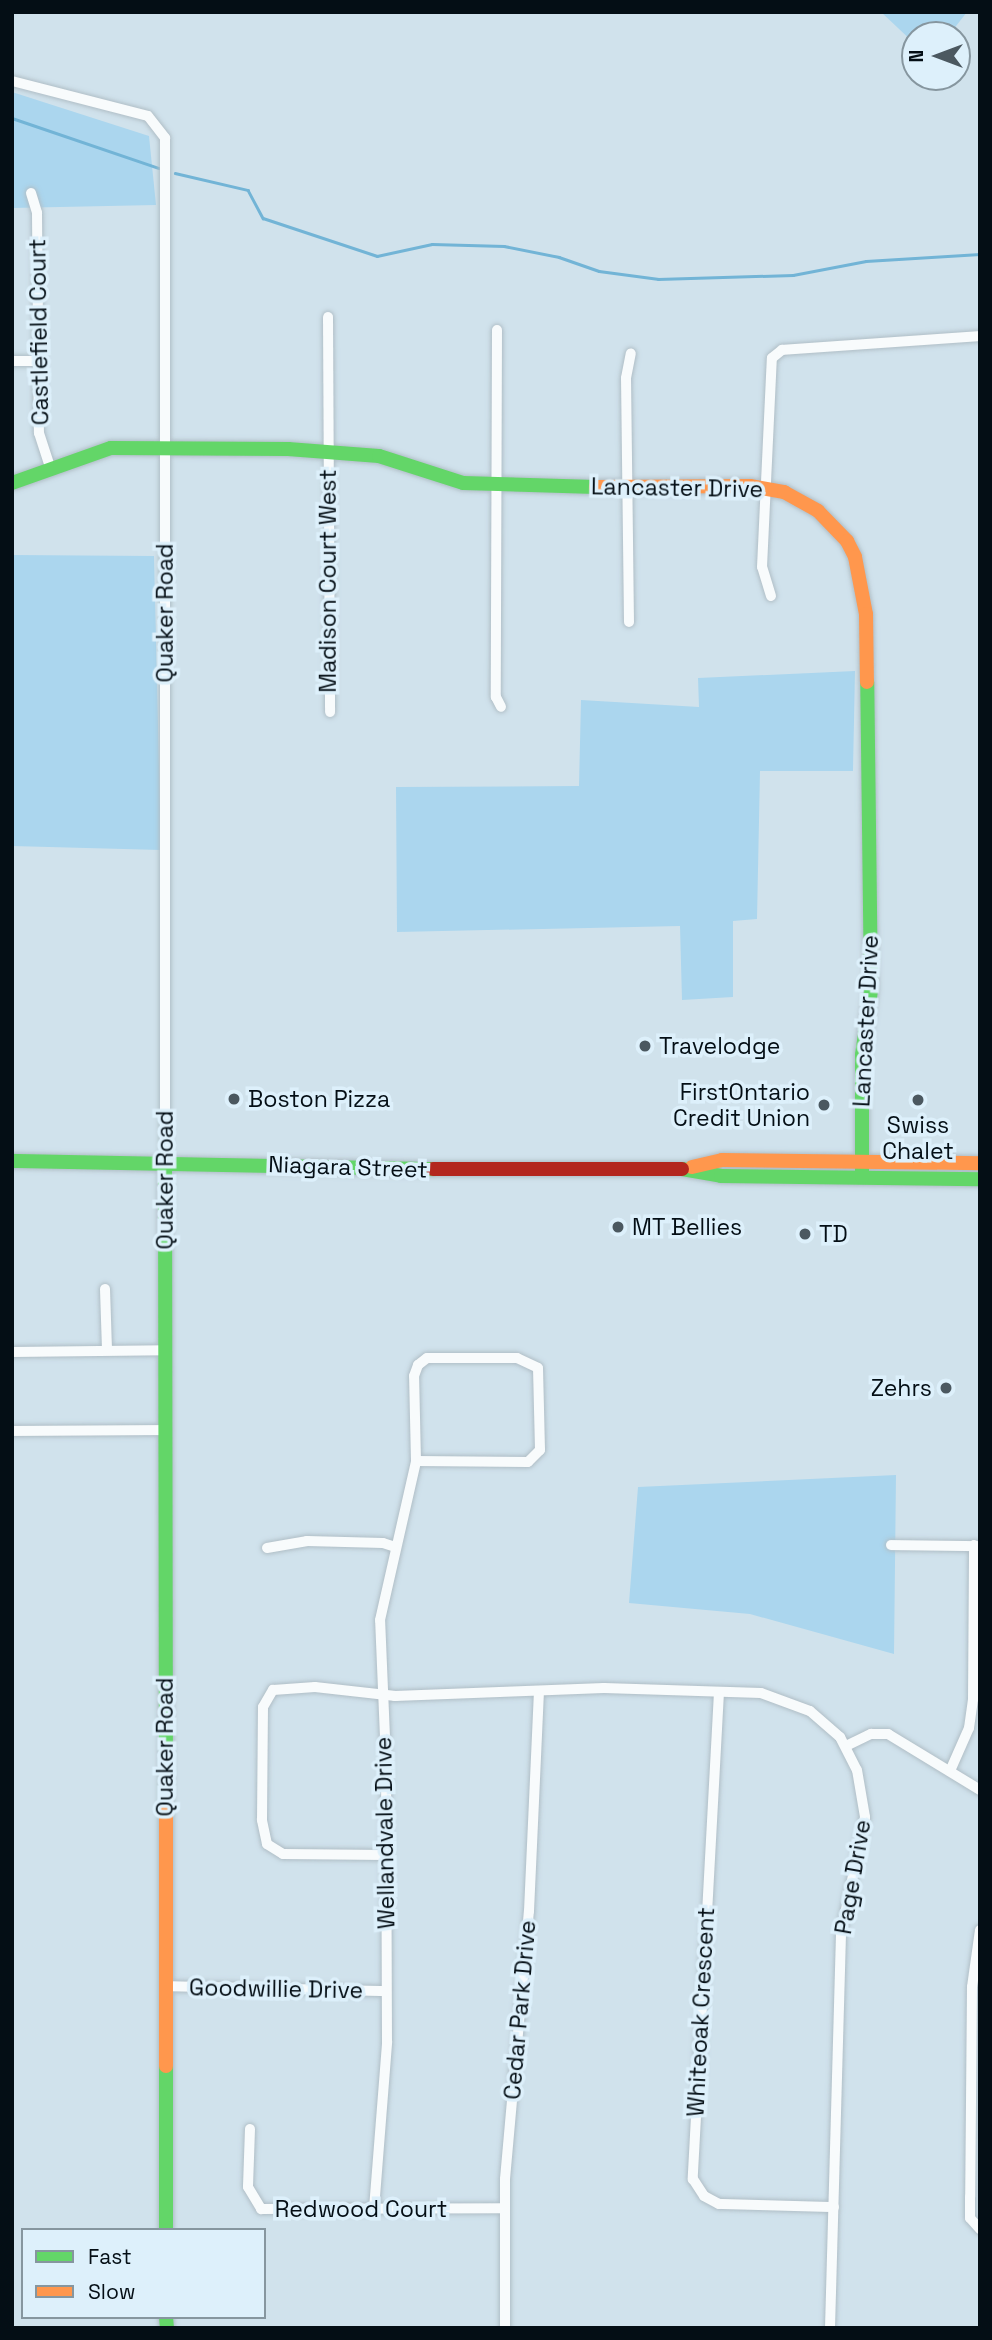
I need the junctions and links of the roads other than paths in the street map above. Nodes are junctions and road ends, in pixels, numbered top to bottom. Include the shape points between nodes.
1 (12, 81) edge
2 (31, 193) dead end
3 (328, 317) dead end
4 (497, 330) dead end
5 (980, 336) edge
6 (631, 352) dead end
7 (12, 361) edge
8 (38, 362) junction
9 (164, 448) junction
10 (327, 451) junction
11 (51, 470) junction
12 (12, 483) edge
13 (497, 487) junction
14 (628, 487) junction
15 (764, 488) junction
16 (771, 596) dead end
17 (629, 622) dead end
18 (500, 707) dead end
19 (330, 712) dead end
20 (862, 1160) junction
21 (12, 1161) edge
22 (166, 1163) junction
23 (980, 1163) edge
24 (684, 1169) junction
25 (862, 1177) junction
26 (980, 1179) edge
27 (105, 1289) dead end
28 (107, 1350) junction
29 (165, 1350) junction
30 (12, 1352) edge
31 (166, 1430) junction
32 (12, 1431) edge
33 (416, 1461) junction
34 (891, 1545) dead end
35 (977, 1546) edge
36 (267, 1548) dead end
37 (395, 1548) junction
38 (539, 1692) junction
39 (719, 1692) junction
40 (381, 1695) junction
41 (846, 1746) junction
42 (950, 1772) junction
43 (980, 1790) edge
44 (386, 1855) junction
45 (980, 1930) edge
46 (165, 1986) junction
47 (386, 1991) junction
48 (250, 2129) dead end
49 (834, 2207) junction
50 (504, 2208) junction
51 (374, 2209) junction
52 (166, 2228) edge
53 (980, 2229) edge
54 (505, 2328) edge
55 (830, 2328) edge

1 - 9 street, Quaker Road via 148,116 163,131 167,155
2 - 8 street, Castlefield Court via 37,214
3 - 10 street, Madison Court West
4 - 13 street
5 - 15 street via 782,350 769,366
6 - 14 street via 626,378
7 - 8 street
8 - 11 street, Castlefield Court via 39,433
9 - 10 street, Lancaster Drive
9 - 11 street, Lancaster Drive via 103,450
9 - 22 street, Quaker Road
10 - 13 street, Lancaster Drive via 379,456 464,483
10 - 19 street, Madison Court West
11 - 12 street, Lancaster Drive
13 - 14 street, Lancaster Drive
13 - 18 street via 496,697
14 - 15 street, Lancaster Drive
14 - 17 street
15 - 16 street via 762,567
15 - 20 street, Lancaster Drive via 806,503 847,541 855,557 866,614 871,990 862,1055
20 - 23 street, Niagara Street
20 - 24 street, Niagara Street via 722,1160
20 - 25 street, Lancaster Drive
21 - 22 street, Niagara Street
22 - 24 street, Niagara Street via 472,1171
22 - 29 street, Quaker Road
24 - 25 street, Niagara Street via 721,1176
25 - 26 street, Niagara Street
27 - 28 street
28 - 29 street
28 - 30 street
29 - 31 street, Quaker Road
31 - 32 street
31 - 46 street, Quaker Road
33 - 33 street, Wellandvale Drive via 528,1462 540,1450 538,1368 517,1358 427,1358 418,1364 414,1376
33 - 37 street, Wellandvale Drive
34 - 35 street
35 - 42 street via 973,1699 969,1728
36 - 37 street via 307,1541 383,1542
37 - 40 street, Wellandvale Drive via 380,1620
38 - 39 street, Page Drive via 604,1688
38 - 40 street, Page Drive
38 - 50 street, Cedar Park Drive via 529,1910
39 - 41 street, Page Drive via 761,1693 792,1702 824,1721
39 - 49 street, Whiteoak Crescent via 693,2179 704,2196 719,2204
40 - 44 street, Wellandvale Drive
40 - 44 street, Page Drive via 298,1686 270,1693 262,1707 262,1820 267,1844 283,1854
41 - 42 street via 871,1734 888,1734
41 - 49 street, Page Drive via 861,1783 865,1817 841,1934
42 - 43 street
44 - 47 street, Wellandvale Drive
45 - 53 street via 972,1987 970,2212
46 - 47 street, Goodwillie Drive
46 - 52 street, Quaker Road
47 - 51 street, Wellandvale Drive via 386,2068
48 - 51 street, Redwood Court via 248,2187 257,2207 275,2211
49 - 55 street, Page Drive
50 - 51 street, Redwood Court
50 - 54 street, Cedar Park Drive

